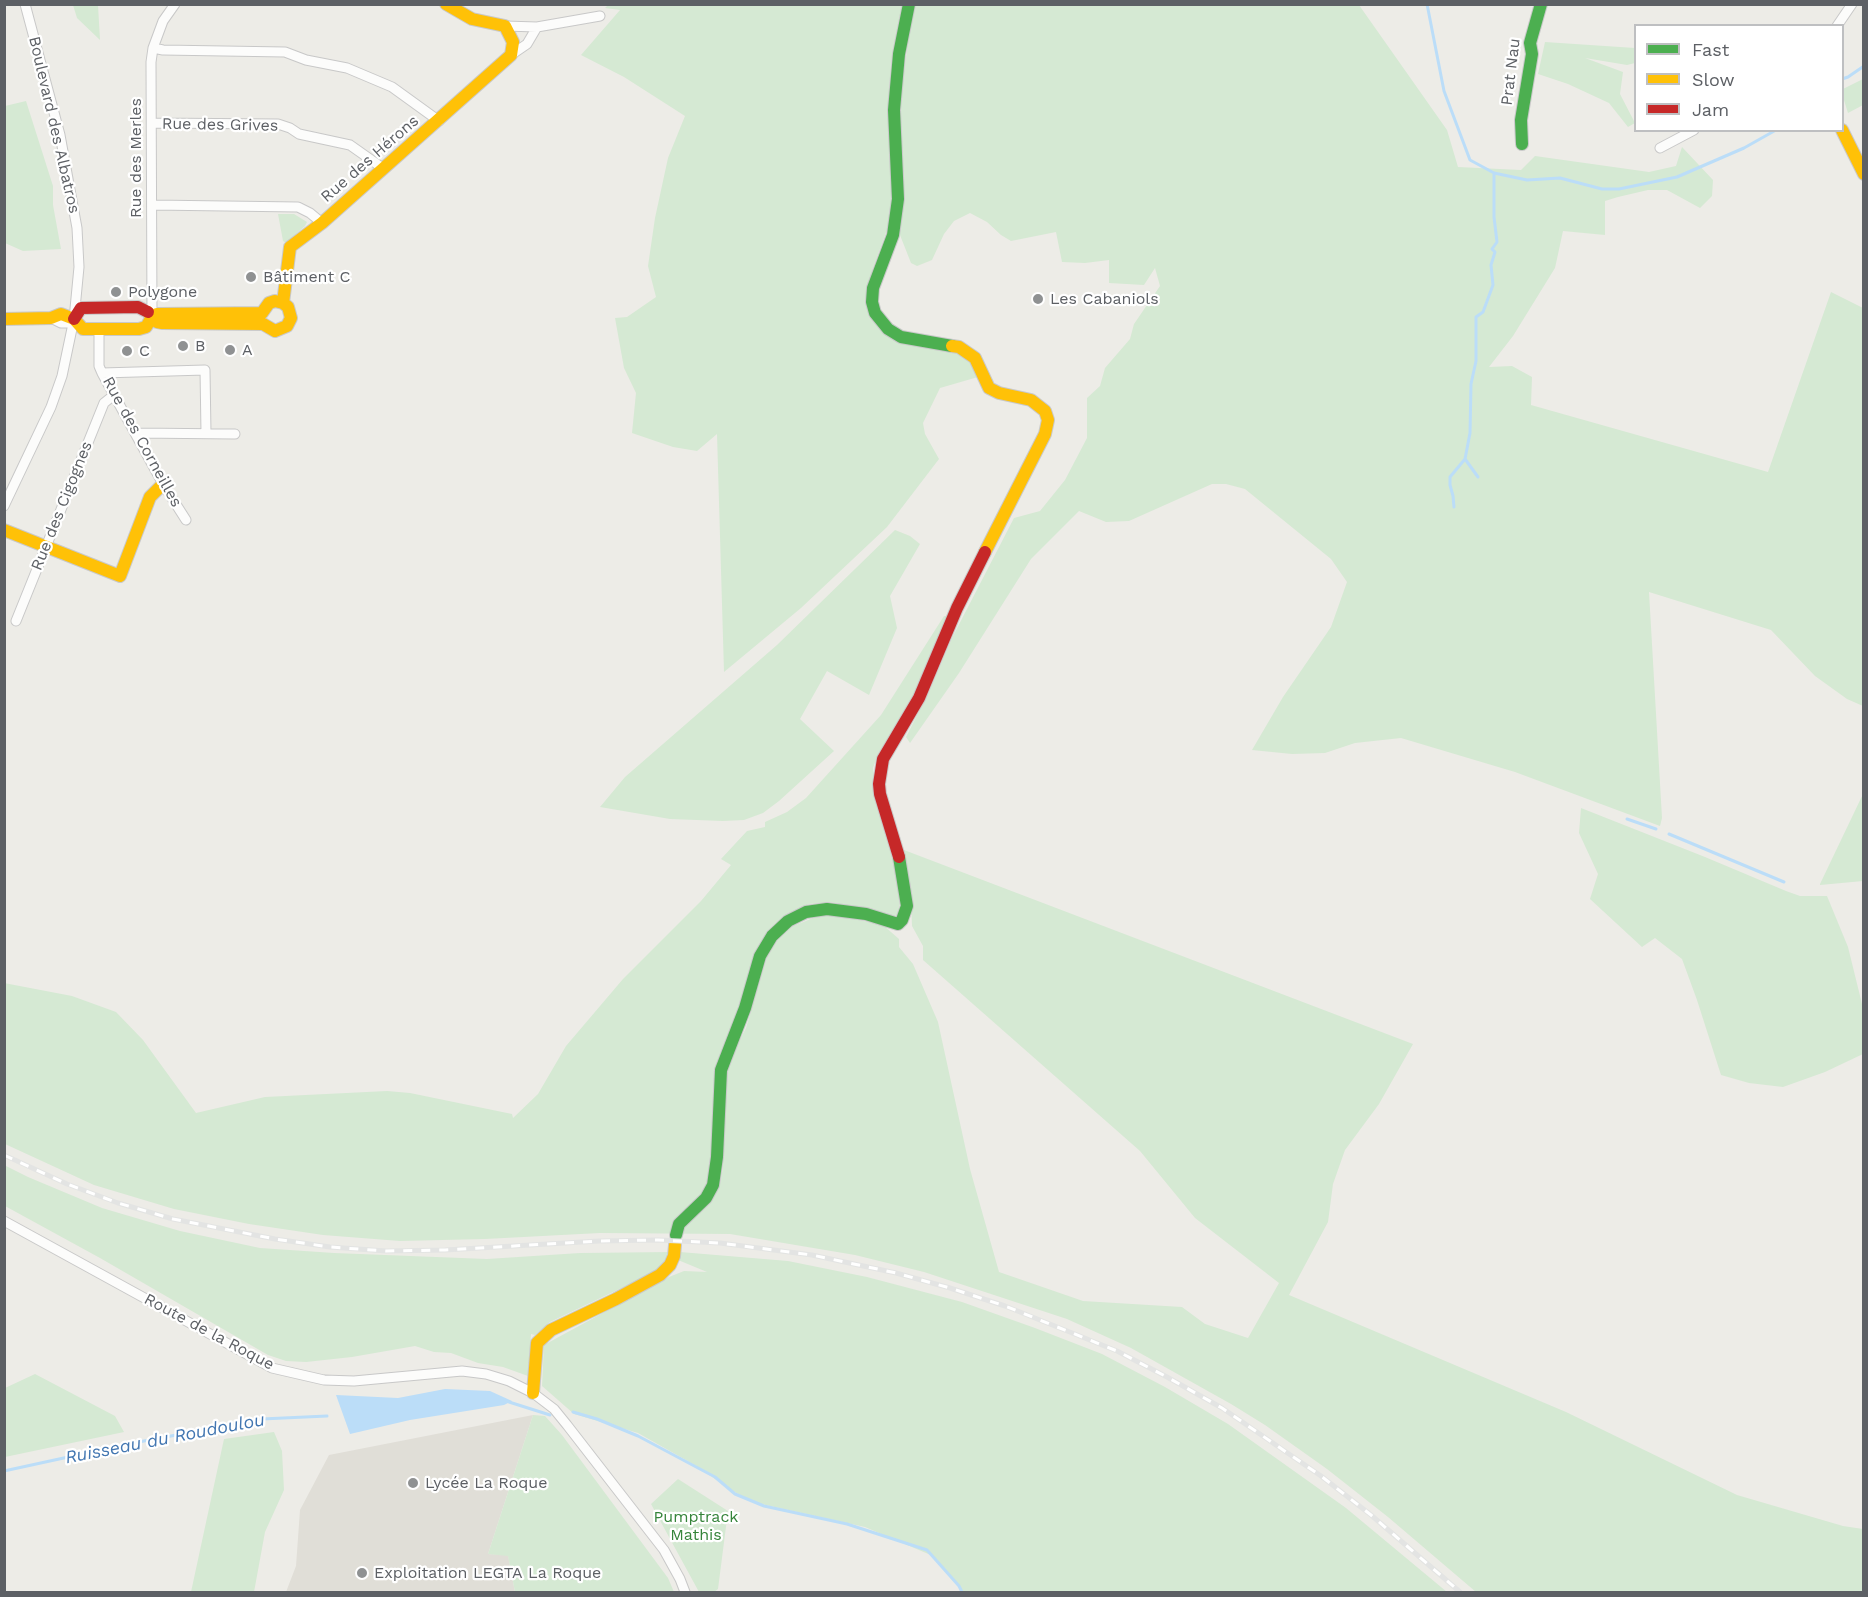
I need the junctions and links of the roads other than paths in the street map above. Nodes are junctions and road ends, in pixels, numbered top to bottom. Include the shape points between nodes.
1 (25, 4) edge
2 (175, 4) edge
3 (446, 4) edge
4 (909, 4) edge
5 (1541, 4) edge
6 (1852, 4) edge
7 (600, 16) dead end
8 (1838, 24) edge
9 (505, 26) junction
10 (537, 27) junction
11 (153, 48) junction
12 (512, 48) junction
13 (440, 121) junction
14 (153, 123) junction
15 (1690, 132) edge
16 (1843, 132) edge
17 (1522, 144) dead end
18 (1660, 148) dead end
19 (384, 169) junction
20 (1863, 174) edge
21 (153, 205) junction
22 (322, 223) junction
23 (283, 303) junction
24 (152, 317) junction
25 (4, 319) edge
26 (74, 319) junction
27 (99, 328) junction
28 (102, 373) junction
29 (114, 395) junction
30 (136, 433) junction
31 (206, 433) junction
32 (235, 434) dead end
33 (163, 484) junction
34 (4, 506) edge
35 (186, 520) dead end
36 (4, 530) edge
37 (46, 547) junction
38 (16, 621) dead end
39 (4, 1221) edge
40 (533, 1393) junction
41 (685, 1593) edge

1 - 26 street, Boulevard des Albatros via 60,135 77,228 79,267
2 - 11 street, Rue des Merles via 163,21
3 - 9 street via 472,19
4 - 40 street via 894,110 898,199 893,235 873,288 875,313 901,337 959,347 975,358 989,388 1031,400 1046,411 1045,434 957,608 919,698 883,759 880,794 899,858 907,906 902,920 891,923 866,914 827,909 806,912 788,921 772,936 760,956 721,1070 713,1185 679,1224 674,1256 660,1275 551,1330 537,1342
5 - 17 street, Prat Nau via 1530,43
6 - 8 street
7 - 10 street
9 - 10 street
9 - 12 street
10 - 12 street, Rue des Hérons via 527,44
11 - 13 street via 285,52 347,68 392,87
11 - 14 street, Rue des Merles
12 - 13 street, Rue des Hérons
13 - 19 street, Rue des Hérons
14 - 19 street, Rue des Grives via 278,124 298,134 350,145
14 - 21 street, Rue des Merles
15 - 18 street
16 - 20 street
19 - 22 street, Rue des Hérons
21 - 22 street via 298,207
21 - 24 street, Rue des Merles
22 - 23 street, Rue des Hérons via 290,247
23 - 24 street via 269,303 262,313 162,313
23 - 24 street, Rue des Hérons via 291,318 287,327 275,331 263,324 162,323
24 - 26 street via 144,308 115,307 81,308
24 - 27 street via 146,327
25 - 26 street via 51,318 61,314
26 - 27 street via 83,329
26 - 34 street, Boulevard des Albatros via 51,407
27 - 28 street, Rue des Corneilles
28 - 29 street, Rue des Corneilles
28 - 31 street via 205,370
29 - 30 street, Rue des Corneilles
29 - 37 street, Rue des Cigognes via 104,403
30 - 31 street
30 - 33 street, Rue des Corneilles
31 - 32 street
33 - 35 street, Rue des Corneilles
33 - 37 street via 150,497 120,576
36 - 37 street
37 - 38 street, Rue des Cigognes
39 - 40 street, Route de la Roque via 272,1368 324,1380 354,1381 470,1372 509,1381
40 - 41 street, Route de la Roque via 554,1409 643,1522 664,1550

